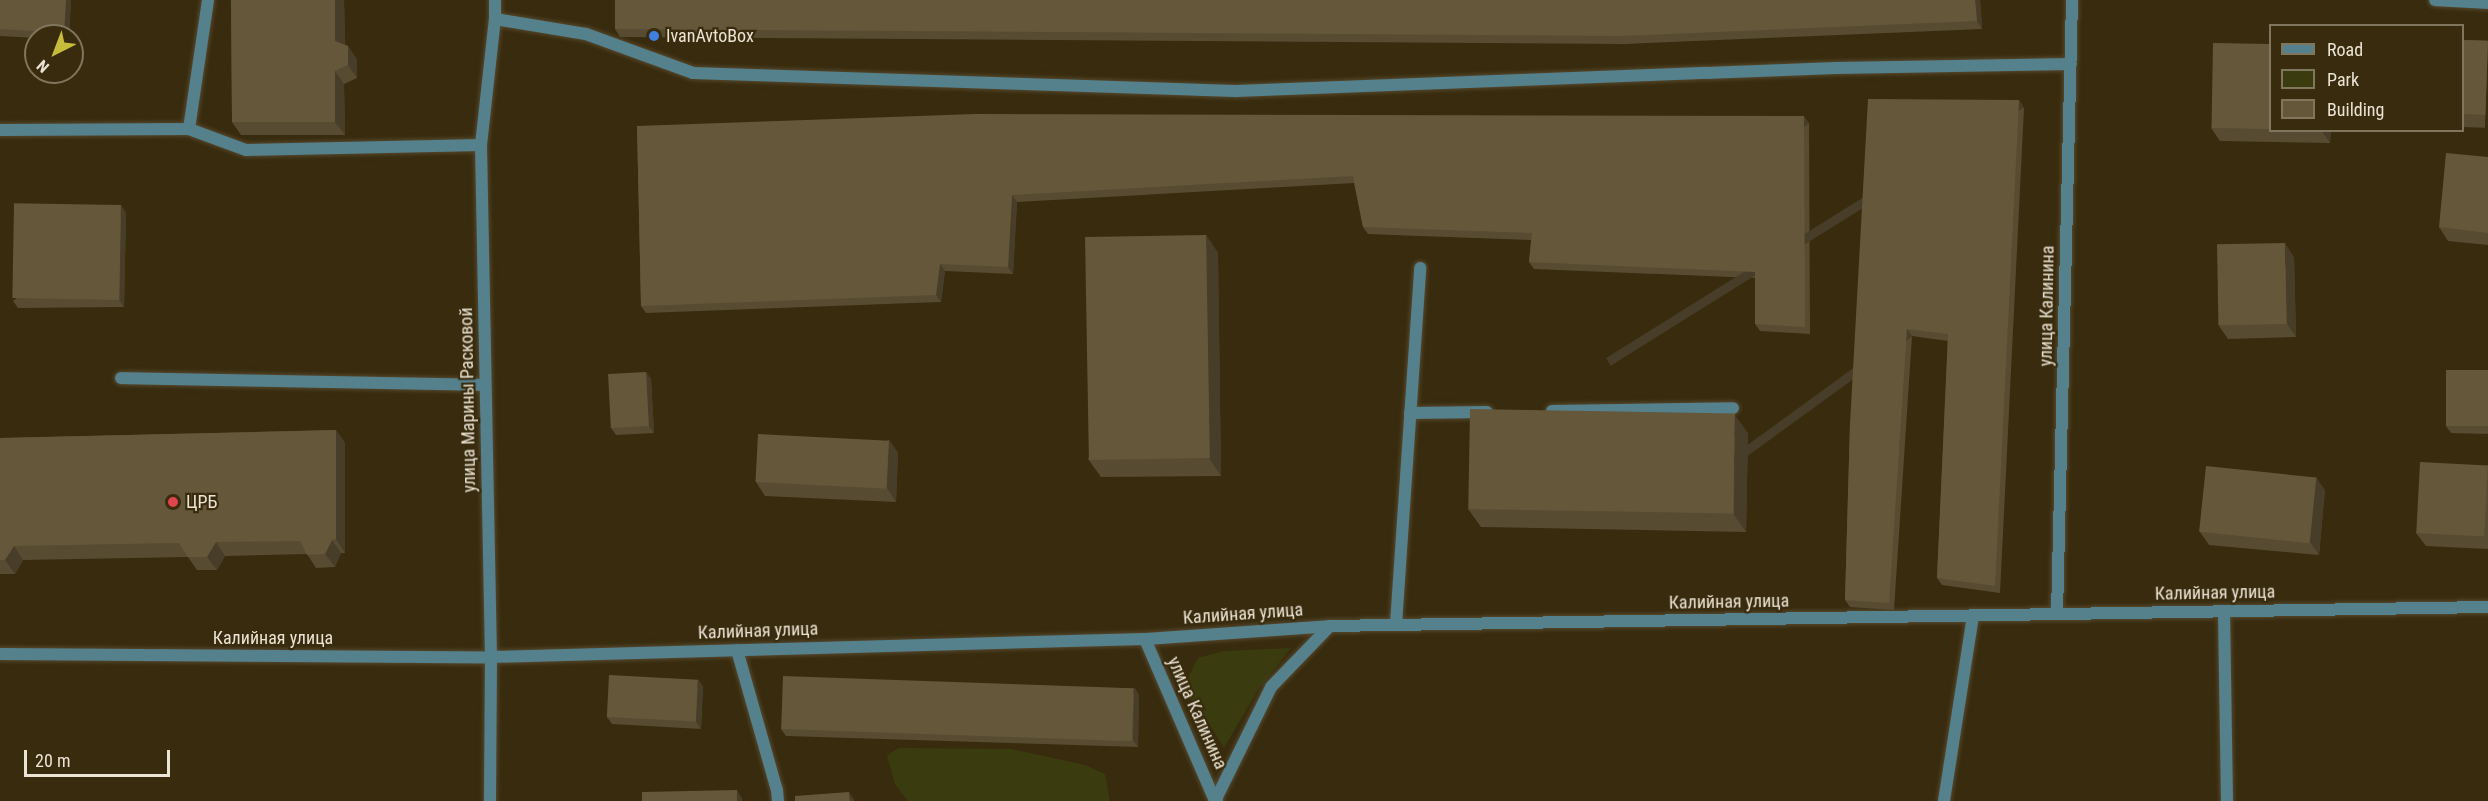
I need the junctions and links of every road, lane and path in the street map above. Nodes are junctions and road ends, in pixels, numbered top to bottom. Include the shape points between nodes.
1 (208, 0) edge
2 (495, 0) edge
3 (2072, 0) edge
4 (2434, 0) edge
5 (2488, 3) edge
6 (495, 19) junction
7 (2071, 64) junction
8 (189, 129) junction
9 (0, 130) edge
10 (481, 145) junction
11 (1420, 268) dead end
12 (121, 378) dead end
13 (485, 385) junction
14 (1733, 408) dead end
15 (1542, 411) edge
16 (1506, 412) edge
17 (1410, 413) junction
18 (2488, 606) edge
19 (2224, 611) junction
20 (2057, 614) junction
21 (1973, 616) junction
22 (1396, 624) junction
23 (1330, 626) junction
24 (1145, 639) junction
25 (737, 650) junction
26 (0, 654) edge
27 (490, 657) junction
28 (1216, 800) edge
29 (490, 801) edge
30 (778, 801) edge
31 (1944, 801) edge
32 (2227, 801) edge

1 - 8 street
2 - 6 street, улица Марины Расковой
3 - 7 street, улица Калинина
4 - 5 street
6 - 7 street via 586,34 693,73 1214,90 1836,68
6 - 10 street, улица Марины Расковой
7 - 20 street, улица Калинина
8 - 9 street
8 - 10 street via 246,150
10 - 13 street, улица Марины Расковой
11 - 17 street
12 - 13 street
13 - 27 street, улица Марины Расковой
14 - 15 street
16 - 17 street
17 - 22 street
18 - 19 street, Калийная улица
19 - 20 street, Калийная улица
19 - 32 street
20 - 21 street, Калийная улица
21 - 22 street, Калийная улица
21 - 31 street
22 - 23 street, Калийная улица
23 - 24 street, Калийная улица
23 - 28 street via 1271,687
24 - 25 street, Калийная улица
24 - 28 street, улица Калинина
25 - 27 street, Калийная улица
25 - 30 street
26 - 27 street, Калийная улица
27 - 29 street, улица Марины Расковой

